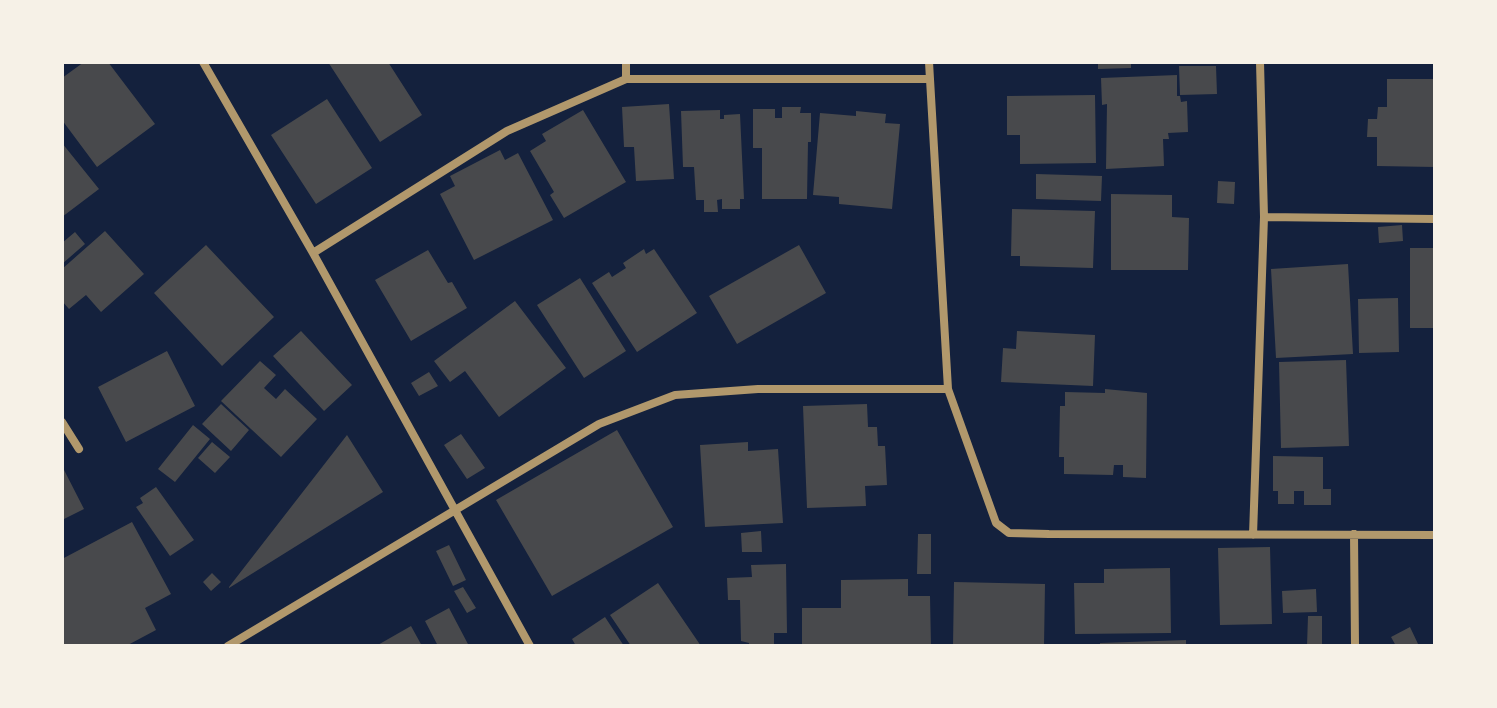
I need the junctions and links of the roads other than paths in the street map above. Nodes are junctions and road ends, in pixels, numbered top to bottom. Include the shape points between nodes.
1 (203, 62) edge
2 (626, 62) edge
3 (929, 62) edge
4 (1260, 62) edge
5 (626, 79) junction
6 (929, 79) junction
7 (1264, 217) junction
8 (1435, 219) edge
9 (313, 253) junction
10 (948, 389) junction
11 (62, 422) edge
12 (79, 449) dead end
13 (453, 510) junction
14 (1354, 534) junction
15 (1253, 535) junction
16 (1435, 535) edge
17 (228, 646) edge
18 (530, 646) edge
19 (1355, 646) edge

1 - 9 street
2 - 5 street
3 - 6 street
4 - 7 street
5 - 6 street
5 - 9 street via 507,131
6 - 10 street
7 - 8 street
7 - 15 street
9 - 13 street
10 - 13 street via 758,389 675,395 599,424
10 - 15 street via 996,523 1009,533
11 - 12 street
13 - 17 street
13 - 18 street
14 - 15 street
14 - 16 street
14 - 19 street

